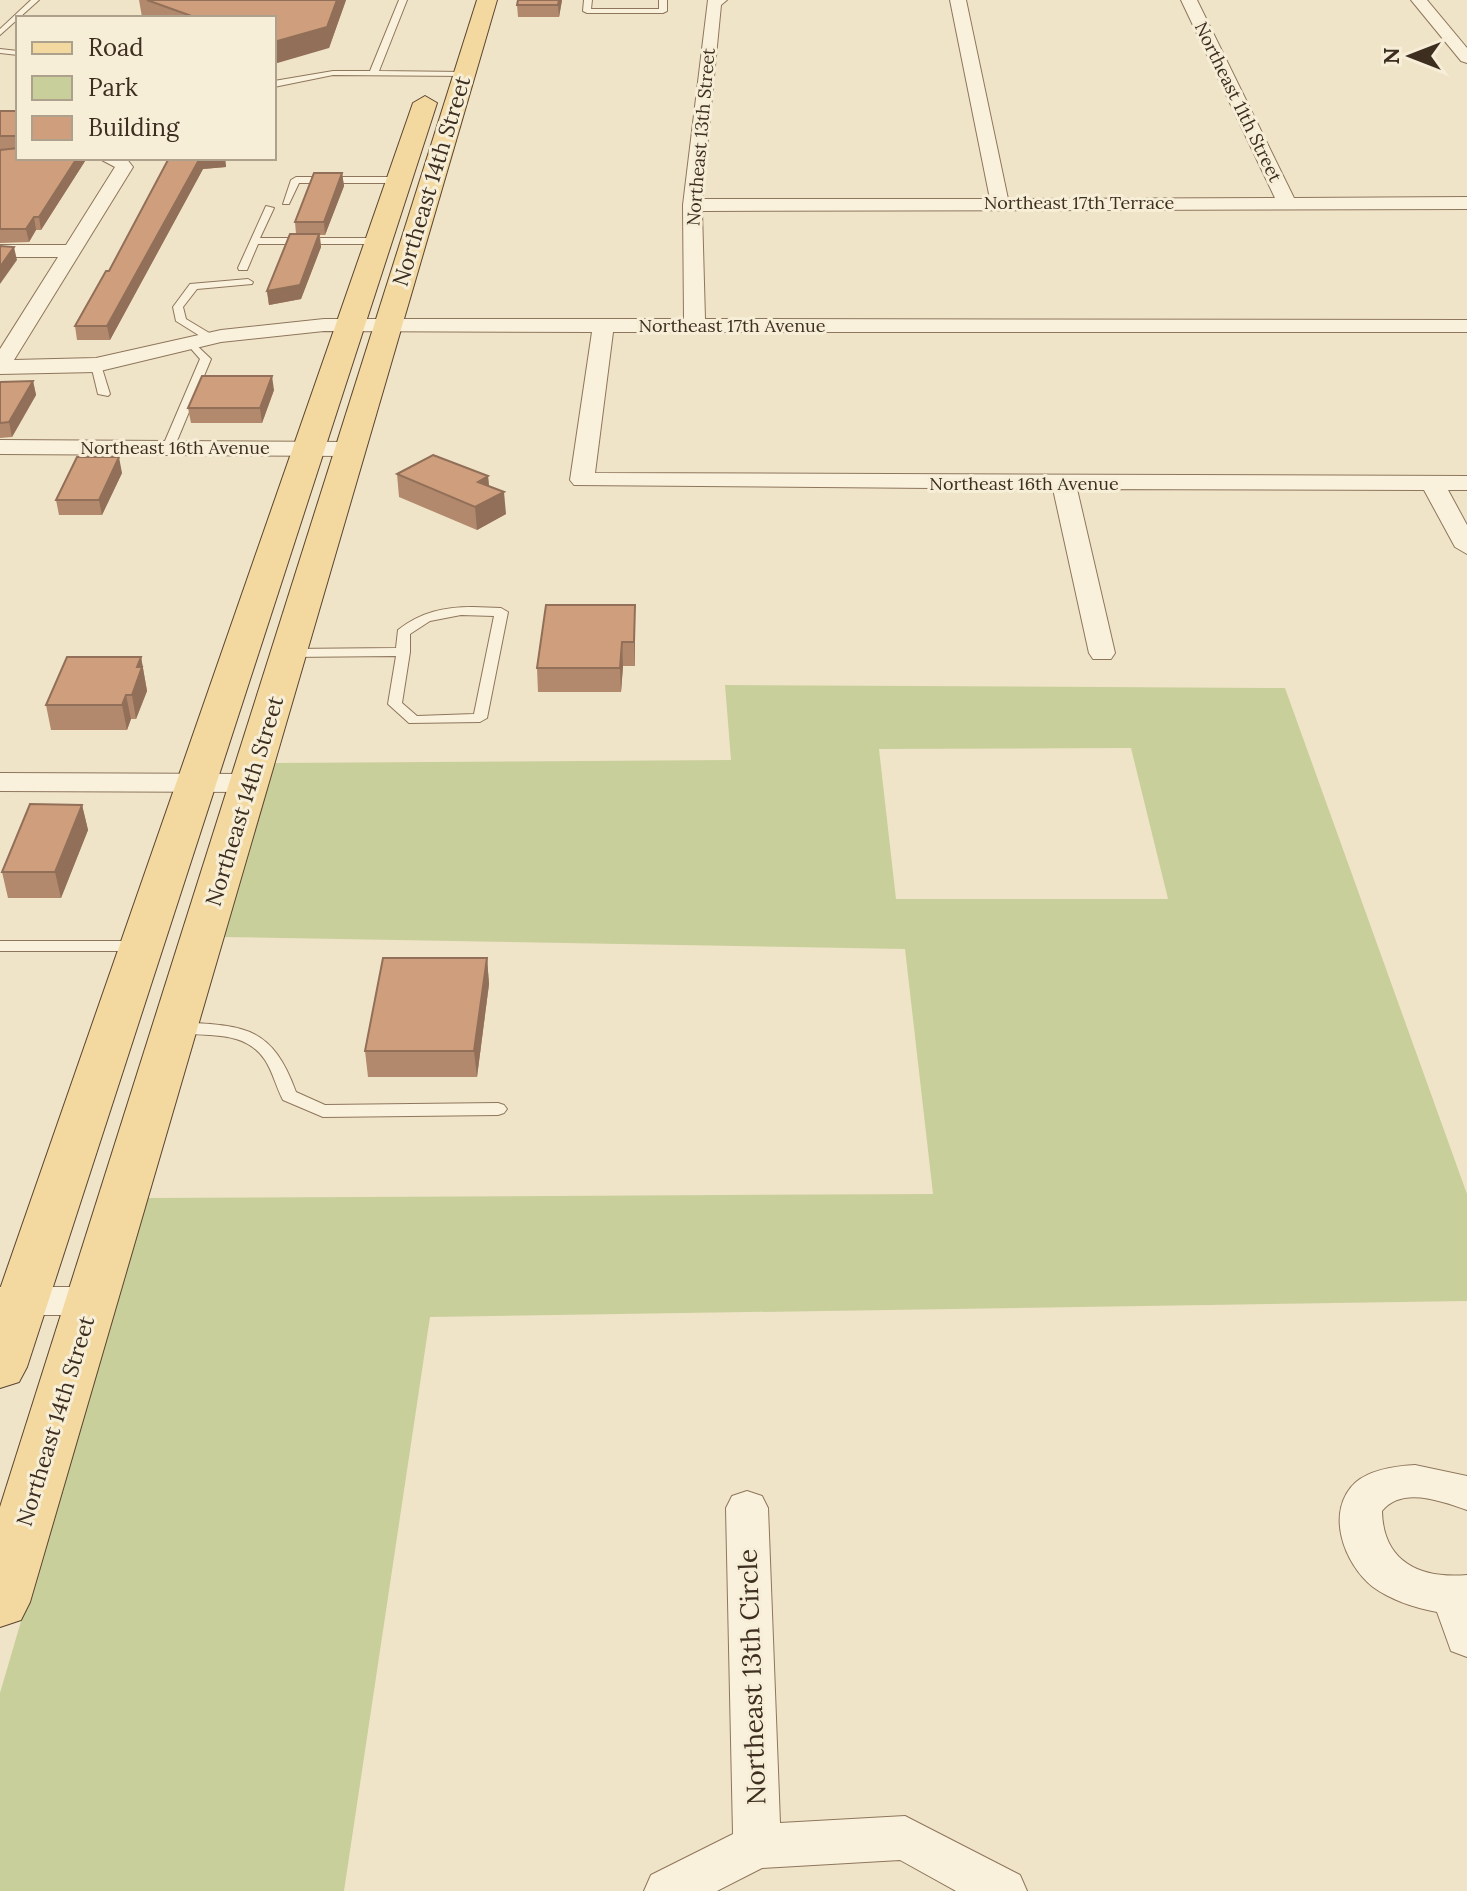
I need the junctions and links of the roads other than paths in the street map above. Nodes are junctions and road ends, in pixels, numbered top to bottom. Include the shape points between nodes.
1 (35, 0) edge
2 (403, 0) edge
3 (487, 0) edge
4 (588, 0) edge
5 (663, 0) edge
6 (719, 0) edge
7 (958, 0) edge
8 (1189, 0) edge
9 (1419, 0) edge
10 (18, 16) edge
11 (16, 18) edge
12 (0, 33) edge
13 (1467, 57) edge
14 (448, 64) junction
15 (374, 72) junction
16 (276, 84) edge
17 (114, 160) edge
18 (399, 180) junction
19 (286, 202) dead end
20 (1000, 203) junction
21 (1287, 203) junction
22 (1467, 203) edge
23 (692, 205) junction
24 (269, 208) dead end
25 (254, 241) junction
26 (378, 241) junction
27 (0, 251) edge
28 (72, 251) junction
29 (243, 268) dead end
30 (248, 282) dead end
31 (368, 325) junction
32 (695, 325) junction
33 (603, 326) junction
34 (1467, 326) edge
35 (201, 341) junction
36 (96, 365) junction
37 (0, 366) edge
38 (104, 394) dead end
39 (0, 447) edge
40 (168, 448) junction
41 (309, 449) junction
42 (350, 449) junction
43 (1432, 483) junction
44 (1467, 483) edge
45 (1064, 484) junction
46 (1467, 547) edge
47 (403, 652) junction
48 (289, 653) junction
49 (1102, 653) dead end
50 (0, 782) edge
51 (196, 782) junction
52 (249, 783) junction
53 (0, 946) edge
54 (141, 946) junction
55 (175, 1027) junction
56 (498, 1109) dead end
57 (11, 1301) edge
58 (92, 1301) junction
59 (0, 1367) edge
60 (1467, 1493) edge
61 (747, 1508) dead end
62 (1460, 1594) edge
63 (0, 1602) edge
64 (1467, 1638) edge
65 (757, 1846) junction
66 (668, 1891) edge
67 (1003, 1891) edge

1 - 10 lane
2 - 15 lane
3 - 14 main road, Northeast 14th Street
4 - 5 lane via 587,11 663,11
6 - 23 street, Northeast 13th Street via 714,3
7 - 20 street
8 - 21 street, Northeast 11th Street
9 - 13 street
11 - 12 lane
14 - 15 lane
14 - 18 main road, Northeast 14th Street
14 - 31 main road, Northeast 14th Street
15 - 16 lane via 313,75
17 - 28 street via 124,167
18 - 19 lane via 296,180
18 - 26 main road, Northeast 14th Street
20 - 21 street, Northeast 17th Terrace
20 - 23 street, Northeast 17th Terrace
21 - 22 street, Northeast 17th Terrace
23 - 32 street, Northeast 13th Street
24 - 25 lane
25 - 26 lane
25 - 29 lane
26 - 31 main road, Northeast 14th Street
27 - 28 street
28 - 37 street
30 - 35 lane via 194,286 178,307 181,321
31 - 33 street, Northeast 17th Avenue
31 - 35 street, Northeast 17th Avenue via 279,328
31 - 41 main road, Northeast 14th Street
31 - 42 main road, Northeast 14th Street
32 - 33 street, Northeast 17th Avenue
32 - 34 street, Northeast 17th Avenue
33 - 45 street, Northeast 16th Avenue via 582,480
35 - 36 street, Northeast 17th Avenue
35 - 40 lane via 206,359
36 - 37 street, Northeast 17th Avenue
36 - 38 lane
39 - 40 street, Northeast 16th Avenue
40 - 41 street, Northeast 16th Avenue
41 - 42 street, Northeast 16th Avenue
41 - 51 main road, Northeast 14th Street
42 - 48 main road, Northeast 14th Street
43 - 44 street, Northeast 16th Avenue
43 - 45 street, Northeast 16th Avenue
43 - 46 street
45 - 49 street
47 - 47 lane via 403,633 420,617 501,612 480,718 414,720 395,704
47 - 48 lane
48 - 52 main road, Northeast 14th Street
50 - 51 street
51 - 52 street
51 - 54 main road, Northeast 14th Street
52 - 55 main road, Northeast 14th Street
53 - 54 lane
54 - 57 main road, Northeast 14th Street
55 - 56 lane via 246,1032 279,1064 289,1096 323,1111
55 - 58 main road, Northeast 14th Street
57 - 58 street
57 - 59 main road, Northeast 14th Street
58 - 63 main road, Northeast 14th Street
60 - 62 street via 1445,1482 1401,1480 1382,1486 1361,1514 1369,1552 1385,1570 1406,1585 1433,1594
61 - 65 street, Northeast 13th Circle
62 - 64 street
65 - 66 street
65 - 67 street via 905,1838

